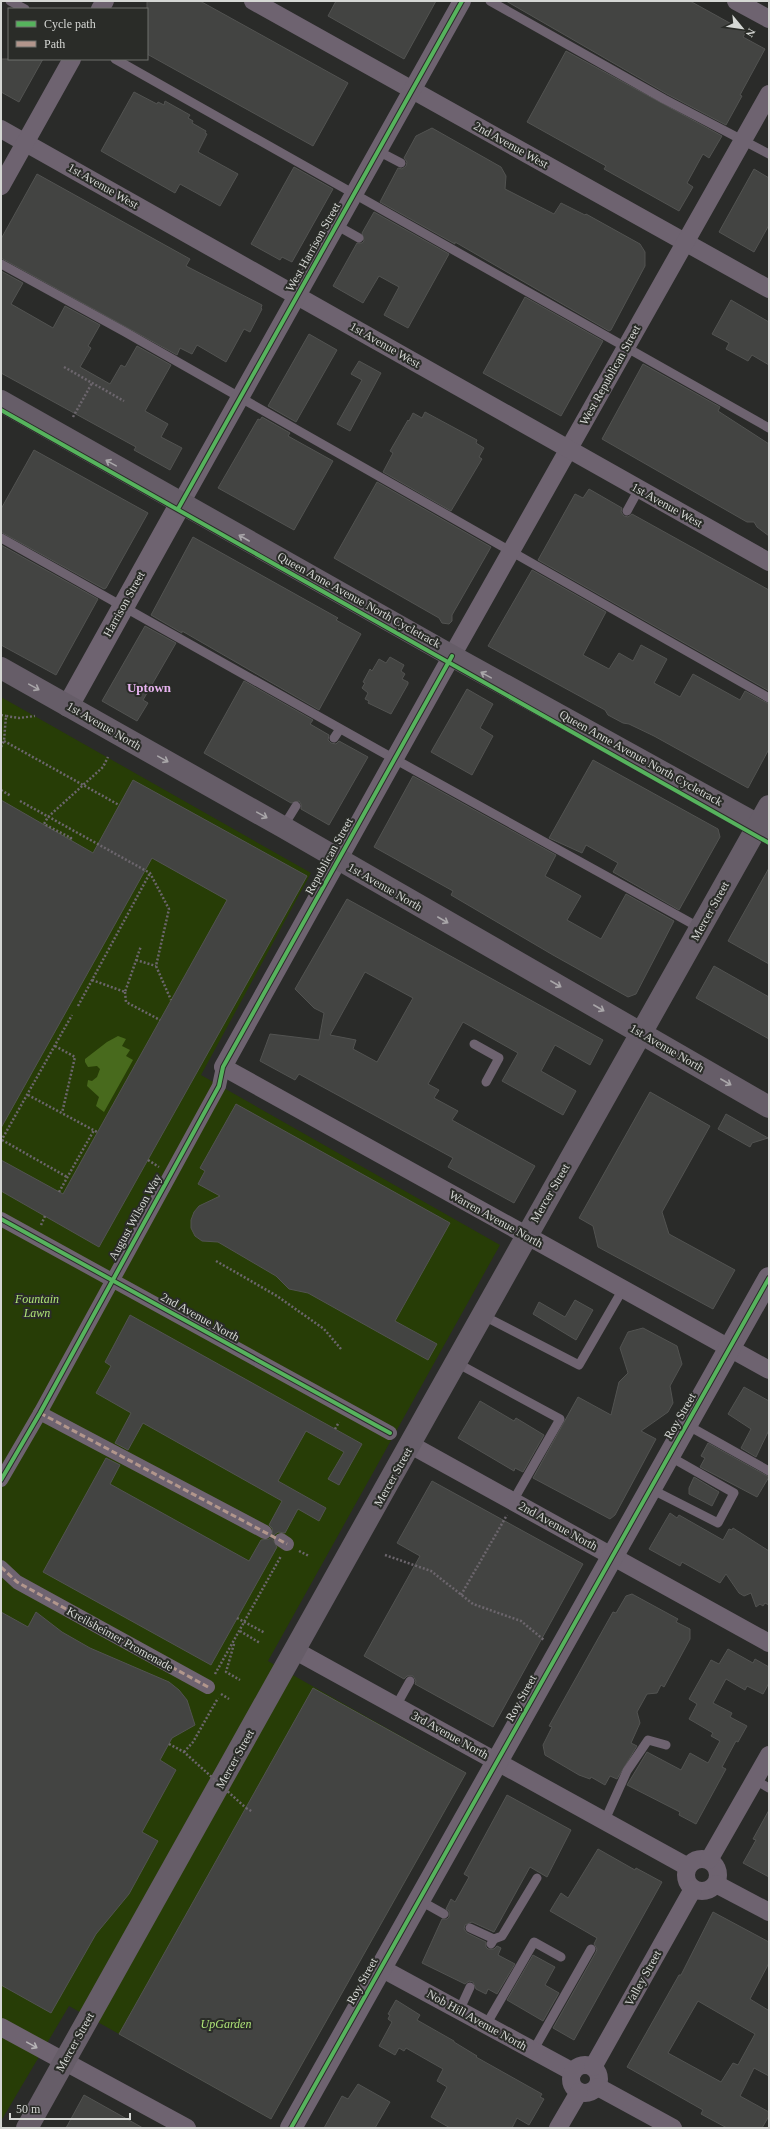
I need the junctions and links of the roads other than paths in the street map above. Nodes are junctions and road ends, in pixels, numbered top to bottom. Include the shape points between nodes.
1 (10, 1) edge
2 (253, 1) edge
3 (462, 1) edge
4 (490, 1) edge
5 (736, 1) edge
6 (23, 8) edge
7 (769, 19) edge
8 (71, 60) edge
9 (117, 60) edge
10 (412, 90) junction
11 (769, 94) edge
12 (1, 129) edge
13 (743, 140) junction
14 (25, 142) junction
15 (378, 151) junction
16 (769, 154) edge
17 (401, 164) dead end
18 (1, 186) edge
19 (354, 193) junction
20 (336, 225) junction
21 (360, 238) dead end
22 (685, 242) junction
23 (1, 264) edge
24 (769, 289) edge
25 (297, 295) junction
26 (626, 347) junction
27 (240, 397) junction
28 (1, 401) edge
29 (769, 428) edge
30 (569, 449) junction
31 (639, 489) junction
32 (181, 503) junction
33 (627, 511) dead end
34 (1, 538) edge
35 (511, 551) junction
36 (769, 562) edge
37 (123, 606) junction
38 (452, 656) junction
39 (1, 668) edge
40 (769, 698) edge
41 (68, 706) junction
42 (340, 729) junction
43 (334, 738) dead end
44 (394, 759) junction
45 (296, 806) dead end
46 (769, 806) edge
47 (283, 827) junction
48 (764, 828) edge
49 (338, 860) junction
50 (700, 928) junction
51 (642, 1033) junction
52 (474, 1044) dead end
53 (223, 1067) junction
54 (486, 1082) dead end
55 (768, 1103) edge
56 (1, 1219) edge
57 (526, 1236) junction
58 (769, 1278) edge
59 (111, 1280) junction
60 (623, 1289) junction
61 (482, 1316) junction
62 (730, 1348) junction
63 (455, 1362) junction
64 (769, 1370) edge
65 (40, 1413) junction
66 (687, 1425) junction
67 (390, 1433) dead end
68 (411, 1445) junction
69 (669, 1456) junction
70 (769, 1471) edge
71 (1, 1480) edge
72 (651, 1488) junction
73 (510, 1507) junction
74 (265, 1532) dead end
75 (613, 1556) junction
76 (1, 1567) edge
77 (769, 1643) edge
78 (296, 1651) junction
79 (410, 1682) dead end
80 (214, 1691) road end
81 (396, 1706) junction
82 (666, 1745) dead end
83 (769, 1755) edge
84 (497, 1761) junction
85 (762, 1784) edge
86 (605, 1820) junction
87 (710, 1860) junction
88 (688, 1867) junction
89 (537, 1878) dead end
90 (716, 1884) junction
91 (693, 1889) junction
92 (419, 1900) junction
93 (769, 1912) edge
94 (444, 1914) dead end
95 (470, 1928) dead end
96 (591, 1949) dead end
97 (561, 1957) dead end
98 (381, 1968) junction
99 (470, 1987) dead end
100 (459, 2011) junction
101 (486, 2025) junction
102 (1, 2027) edge
103 (533, 2051) junction
104 (64, 2062) junction
105 (593, 2067) junction
106 (573, 2072) junction
107 (598, 2087) junction
108 (579, 2092) junction
109 (27, 2128) edge
110 (187, 2128) edge
111 (290, 2128) edge
112 (558, 2128) edge
113 (673, 2128) edge

1 - 6 lane
2 - 10 street, 2nd Avenue West
3 - 10 street, West Harrison Street
4 - 13 lane via 664,99
5 - 7 street
8 - 14 street
9 - 19 lane
10 - 15 street, West Harrison Street
10 - 22 street, 2nd Avenue West
11 - 13 street, West Republican Street
12 - 14 street, 1st Avenue West
13 - 16 lane
13 - 22 street, West Republican Street
14 - 18 street
14 - 25 street, 1st Avenue West
15 - 17 lane
15 - 19 street, West Harrison Street
19 - 20 street, West Harrison Street
19 - 26 lane
20 - 21 lane
20 - 25 street, West Harrison Street
22 - 24 street, 2nd Avenue West
22 - 26 street, West Republican Street
23 - 27 lane
25 - 27 street, West Harrison Street
25 - 30 street, 1st Avenue West
26 - 29 lane
26 - 30 street, West Republican Street
27 - 32 street, West Harrison Street
27 - 35 lane
32 -> 28 main road
30 - 31 street, 1st Avenue West
30 - 35 street, West Republican Street
31 - 33 lane
31 - 36 street, 1st Avenue West
32 - 37 street, Harrison Street
38 -> 32 main road
34 - 37 lane via 70,580
35 - 38 street, West Republican Street
35 - 40 lane
37 - 41 street, Harrison Street
37 - 42 lane
38 - 44 street, Republican Street
48 -> 38 main road
39 -> 41 main road, 1st Avenue North
41 -> 47 main road, 1st Avenue North
42 - 43 lane
42 - 44 lane
44 - 49 street, Republican Street
44 - 50 lane
45 - 47 lane
46 - 48 main road, Mercer Street
47 - 49 main road, 1st Avenue North
48 - 50 main road, Mercer Street
49 -> 51 main road, 1st Avenue North
49 - 53 street, Republican Street
50 - 51 main road, Mercer Street
51 -> 55 main road, 1st Avenue North
51 - 57 main road, Mercer Street
52 - 54 lane via 499,1058
53 - 57 street, Warren Avenue North
53 - 59 street, August Wilson Way via 219,1086
56 - 59 street, 2nd Avenue North
57 - 60 street, Warren Avenue North
57 - 61 main road, Mercer Street
58 - 62 street, Roy Street
59 - 65 street, August Wilson Way
59 - 67 street, 2nd Avenue North
60 - 61 lane via 579,1365
60 - 62 street, Warren Avenue North
61 - 63 main road, Mercer Street
62 - 64 street, Warren Avenue North
62 - 66 street, Roy Street
63 - 68 main road, Mercer Street
63 - 73 lane via 560,1419
65 - 71 street, August Wilson Way
65 - 74 street
66 - 69 street, Roy Street
66 - 70 lane
68 - 73 street, 2nd Avenue North
68 - 78 main road, Mercer Street
69 - 72 street, Roy Street
69 - 72 lane via 734,1493 718,1523
72 - 75 street, Roy Street
73 - 75 street, 2nd Avenue North
75 - 77 street, 2nd Avenue North
75 - 84 street, Roy Street
76 - 80 street, Kreilsheimer Promenade via 17,1582
78 - 81 street, 3rd Avenue North
78 - 104 main road, Mercer Street
79 - 81 lane
81 - 84 street, 3rd Avenue North
82 - 86 lane via 648,1740 627,1771
83 - 85 street
84 - 86 street, 3rd Avenue North
84 - 92 street, Roy Street
85 - 87 street
86 - 88 street, 3rd Avenue North
87 - 88 street via 698,1859
87 - 90 street via 718,1871
88 - 91 street via 686,1880
89 - 95 lane via 502,1936 493,1942
90 - 91 street via 710,1890
90 - 93 street
91 - 105 street, Valley Street
92 - 94 lane
92 - 98 street, Roy Street
96 - 103 lane
97 - 101 lane via 534,1942
98 - 100 street, Nob Hill Avenue North
98 - 111 street, Roy Street
99 - 100 lane
100 - 101 street, Nob Hill Avenue North
101 - 103 street, Nob Hill Avenue North
102 -> 104 street
103 - 106 street, Nob Hill Avenue North
104 - 109 main road, Mercer Street
104 - 110 street
105 - 106 street via 581,2065
105 - 107 street via 600,2076
106 - 108 street via 571,2084
107 - 108 street via 587,2094
107 - 113 street
108 - 112 street

